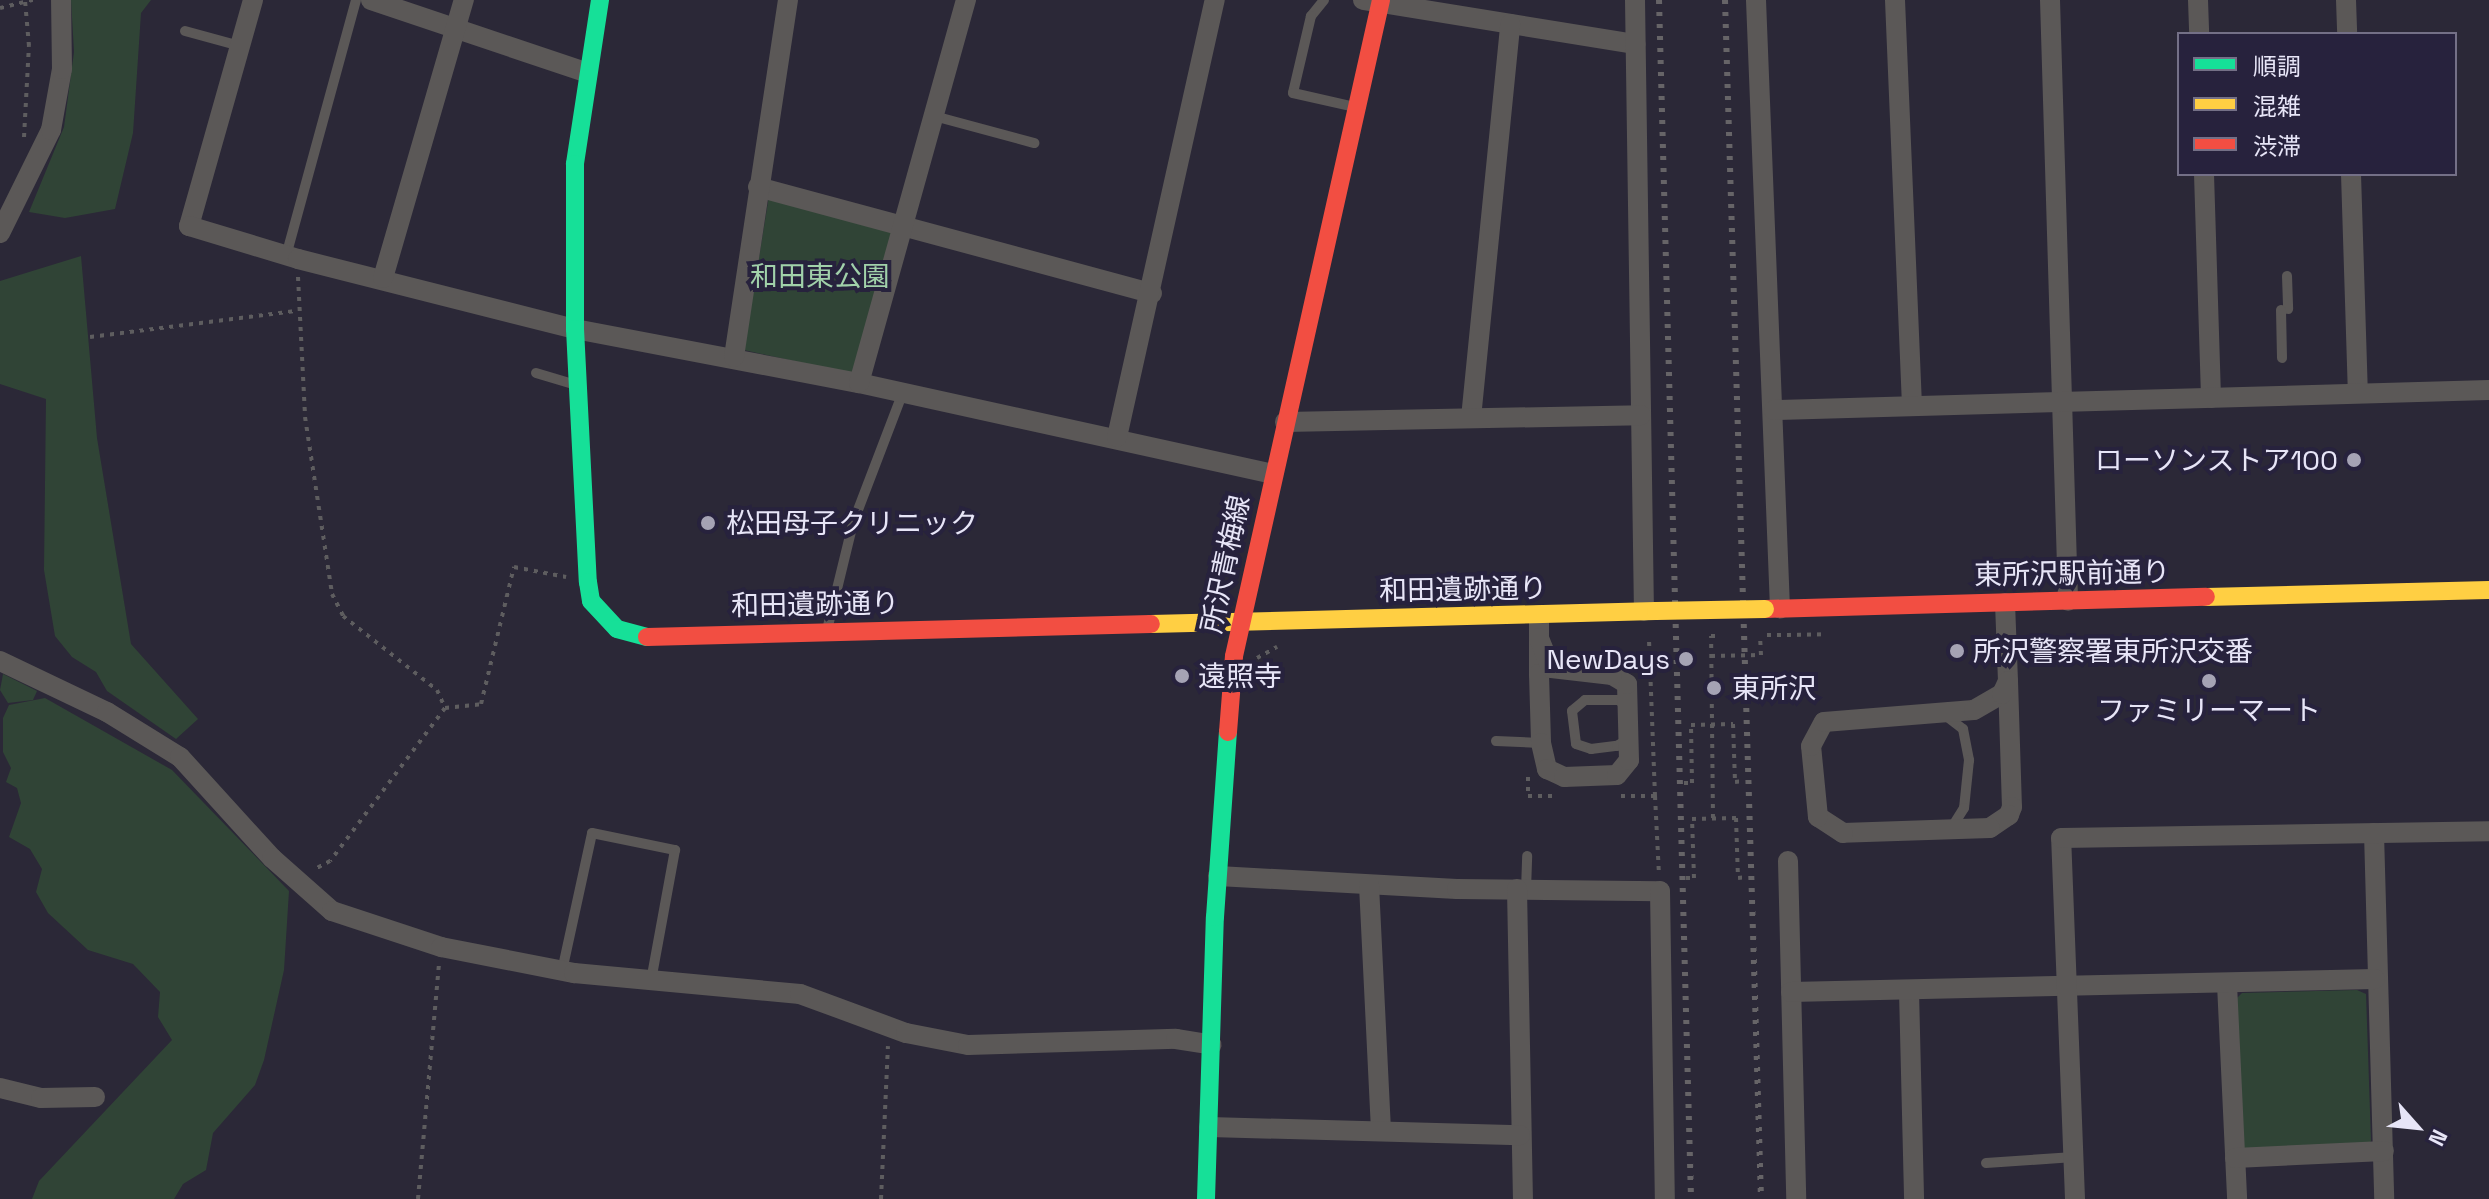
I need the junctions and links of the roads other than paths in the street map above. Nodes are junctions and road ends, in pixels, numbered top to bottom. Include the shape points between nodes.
1 (61, 0) edge
2 (253, 0) edge
3 (356, 0) edge
4 (371, 0) edge
5 (464, 0) edge
6 (600, 0) edge
7 (788, 0) edge
8 (966, 0) edge
9 (1215, 0) edge
10 (1324, 0) edge
11 (1635, 0) edge
12 (1756, 0) edge
13 (1895, 0) edge
14 (2050, 0) edge
15 (2198, 0) edge
16 (2346, 0) edge
17 (1375, 1) edge
18 (1510, 24) junction
19 (185, 31) dead end
20 (454, 31) junction
21 (2199, 32) edge
22 (2347, 32) edge
23 (1635, 44) junction
24 (240, 46) junction
25 (585, 72) junction
26 (1357, 108) junction
27 (934, 116) junction
28 (1034, 143) dead end
29 (2204, 176) edge
30 (2351, 176) edge
31 (758, 187) junction
32 (905, 223) junction
33 (0, 233) edge
34 (292, 257) junction
35 (2287, 276) dead end
36 (383, 278) junction
37 (1152, 293) junction
38 (575, 329) junction
39 (734, 357) junction
40 (2282, 358) dead end
41 (536, 373) dead end
42 (859, 383) junction
43 (578, 385) junction
44 (2489, 390) edge
45 (903, 392) junction
46 (2358, 393) junction
47 (2211, 398) junction
48 (2062, 402) junction
49 (1912, 406) junction
50 (1774, 410) junction
51 (1641, 415) junction
52 (1471, 418) junction
53 (1285, 422) junction
54 (1117, 437) junction
55 (1273, 474) junction
56 (2489, 590) edge
57 (2068, 601) junction
58 (2005, 603) junction
59 (1773, 609) junction
60 (1650, 611) junction
61 (1539, 615) junction
62 (1240, 622) junction
63 (827, 630) junction
64 (1539, 638) junction
65 (0, 661) edge
66 (2008, 681) junction
67 (1628, 709) junction
68 (1943, 714) junction
69 (1629, 738) junction
70 (1496, 741) dead end
71 (1534, 743) junction
72 (1951, 829) junction
73 (2489, 831) edge
74 (2374, 833) junction
75 (1527, 856) dead end
76 (1788, 861) dead end
77 (1218, 876) junction
78 (1369, 885) junction
79 (1522, 890) junction
80 (562, 971) junction
81 (2375, 979) junction
82 (651, 981) junction
83 (2227, 984) junction
84 (2068, 988) junction
85 (1909, 991) junction
86 (1791, 992) junction
87 (1212, 1045) junction
88 (0, 1088) edge
89 (95, 1097) dead end
90 (1209, 1127) junction
91 (1381, 1131) junction
92 (1520, 1135) junction
93 (2384, 1151) junction
94 (2074, 1157) junction
95 (2235, 1158) junction
96 (1986, 1163) dead end
97 (1206, 1199) edge
98 (1523, 1199) edge
99 (1665, 1199) edge
100 (1796, 1199) edge
101 (1914, 1199) edge
102 (2075, 1199) edge
103 (2237, 1199) edge
104 (2384, 1199) edge

1 - 33 street via 62,69 51,130
2 - 24 street
3 - 34 lane
4 - 20 street
5 - 20 street
6 - 25 street, 和田遺跡通り
7 - 31 street
8 - 27 street
9 - 37 street
10 - 26 lane via 1311,16 1293,93
11 - 23 street
12 - 50 street
13 - 49 street
14 - 48 street
15 - 21 street
16 - 22 street
17 - 18 street
17 - 26 street, 所沢青梅線
18 - 23 street
18 - 52 street
19 - 24 lane
20 - 25 street
20 - 36 street
23 - 51 street
24 - 34 street via 189,226
25 - 38 street, 和田遺跡通り via 575,164
26 - 53 street, 所沢青梅線
27 - 28 lane
27 - 32 street
29 - 47 street
30 - 46 street
31 - 32 street
31 - 39 street
32 - 37 street
32 - 42 street
34 - 36 street
35 - 40 lane
36 - 38 street
37 - 54 street
38 - 39 street
38 - 43 street, 和田遺跡通り
39 - 42 street
41 - 43 lane
42 - 45 street
43 - 63 street, 和田遺跡通り via 591,601 617,629 648,637
44 - 46 street
45 - 54 street
45 - 63 lane via 853,523
46 - 47 street
47 - 48 street
48 - 49 street
48 - 57 street
49 - 50 street
50 - 59 street
51 - 52 street
51 - 60 street
52 - 53 street
53 - 55 street, 所沢青梅線
54 - 55 street
55 - 62 street, 所沢青梅線
56 - 57 street, 東所沢駅前通り
57 - 58 street, 東所沢駅前通り
58 - 59 street, 東所沢駅前通り
58 - 66 street
59 - 60 street, 東所沢駅前通り, bridge
60 - 61 street, 和田遺跡通り
61 - 62 street, 和田遺跡通り
61 - 64 street
62 - 63 street, 和田遺跡通り
62 - 77 street, 所沢青梅線 via 1226,737
64 - 67 street via 1551,668 1558,672 1620,677 1627,684
64 - 71 street
65 - 80 street via 107,712 170,750 332,911 441,947
66 - 68 street via 1989,704
66 - 72 street via 2009,815 1990,828
67 - 69 street
67 - 69 lane via 1612,699 1578,703 1572,711 1573,740 1591,749 1617,746
68 - 72 lane via 1963,729 1969,760 1964,808
68 - 72 street via 1824,722 1811,746 1813,805 1825,826 1843,833
69 - 71 street via 1629,760 1617,775 1556,776
70 - 71 lane
73 - 74 street
74 - 81 street
74 - 84 street via 2061,838
75 - 79 lane
76 - 86 street
77 - 78 street
77 - 87 street, 所沢青梅線
78 - 79 street
78 - 91 street
79 - 92 street
79 - 99 street via 1660,891
80 - 82 street
80 - 82 lane via 592,833 675,850
81 - 83 street
81 - 93 street
82 - 87 street via 800,994 888,1027 968,1045 1176,1039
83 - 84 street
83 - 95 street
84 - 85 street
84 - 94 street
85 - 86 street
85 - 101 street
86 - 100 street
87 - 90 street, 所沢青梅線
88 - 89 street via 41,1098
90 - 91 street
90 - 97 street, 所沢青梅線
91 - 92 street
92 - 98 street
93 - 95 street
93 - 104 street
94 - 96 lane
94 - 102 street
95 - 103 street

